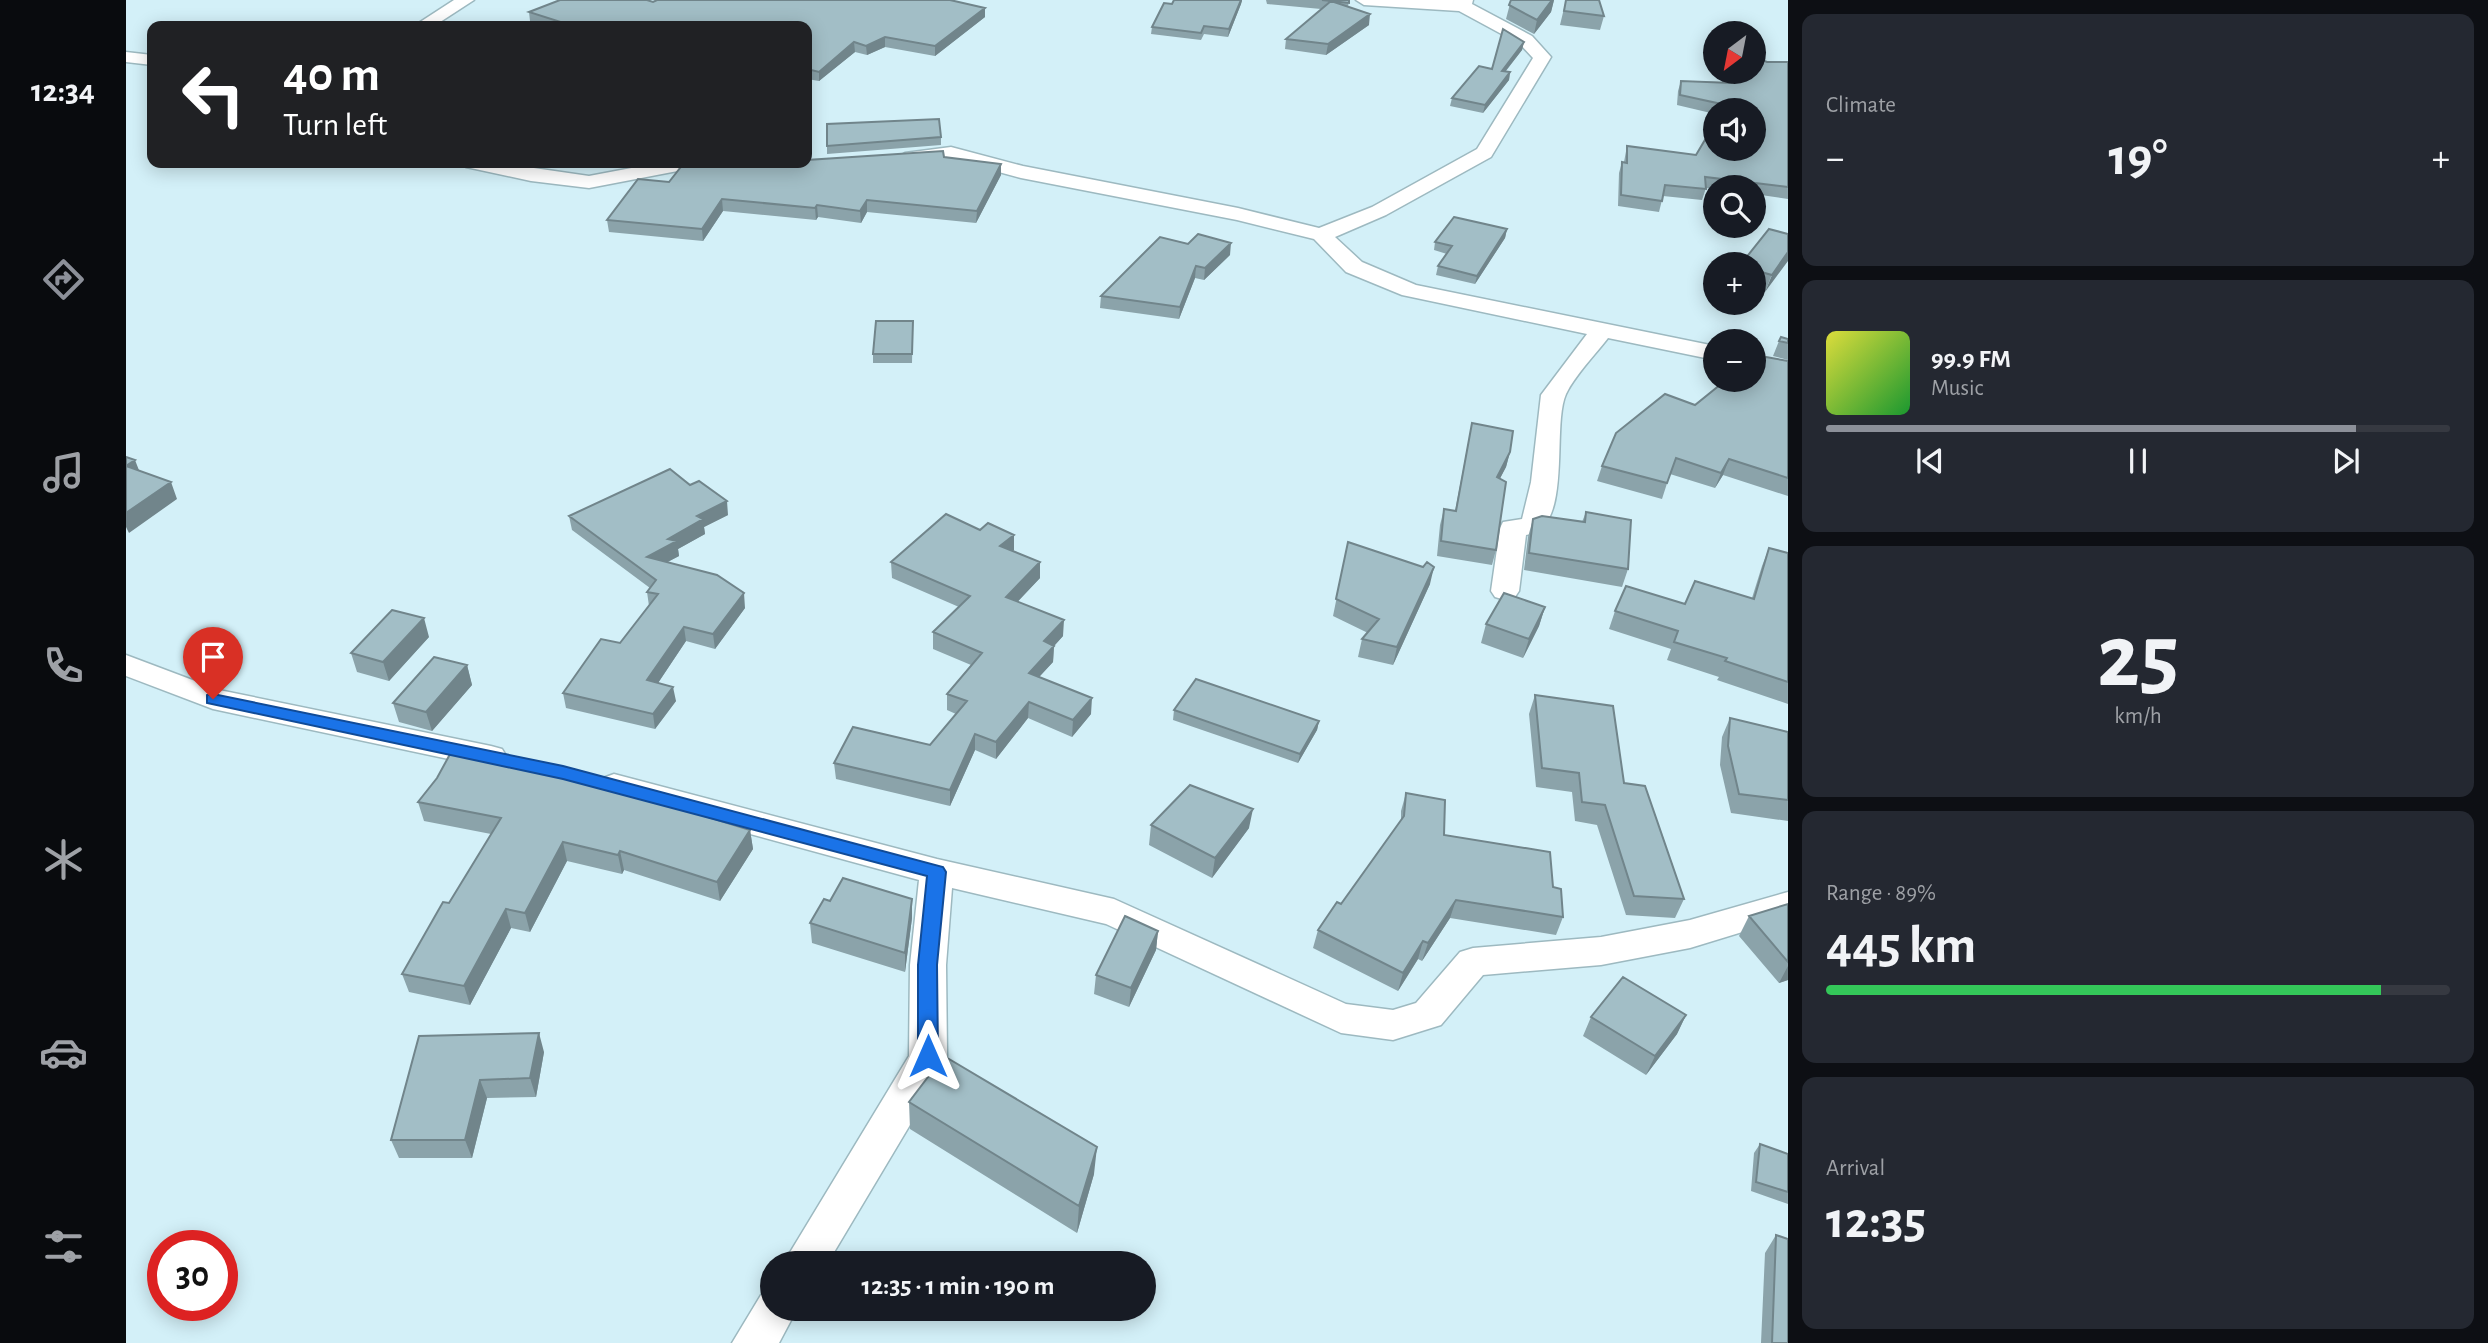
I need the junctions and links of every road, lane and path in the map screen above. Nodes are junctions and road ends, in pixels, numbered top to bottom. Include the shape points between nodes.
1 (466, 0) edge
2 (1364, 0) edge
3 (1464, 3) edge
4 (430, 21) edge
5 (126, 57) edge
6 (147, 59) edge
7 (890, 160) edge
8 (497, 168) edge
9 (660, 168) edge
10 (1321, 235) junction
11 (1602, 330) junction
12 (1703, 351) edge
13 (1505, 591) edge
14 (126, 665) edge
15 (522, 764) edge
16 (590, 779) edge
17 (937, 872) junction
18 (1788, 905) edge
19 (812, 1251) edge
20 (768, 1321) edge
21 (754, 1343) edge

1 - 4 street
2 - 3 street
3 - 10 street via 1526,40 1542,57 1484,153 1379,211
5 - 6 street
7 - 10 street via 951,153
8 - 9 street via 589,181
10 - 11 street via 1354,267 1410,289
11 - 12 street
11 - 13 street via 1553,395 1535,523 1513,527
14 - 15 street via 213,699
16 - 17 street
17 - 18 street via 1114,912 1341,1018 1393,1025 1428,1014 1473,962 1601,951 1690,934
17 - 19 street via 928,965 928,1056
20 - 21 street

